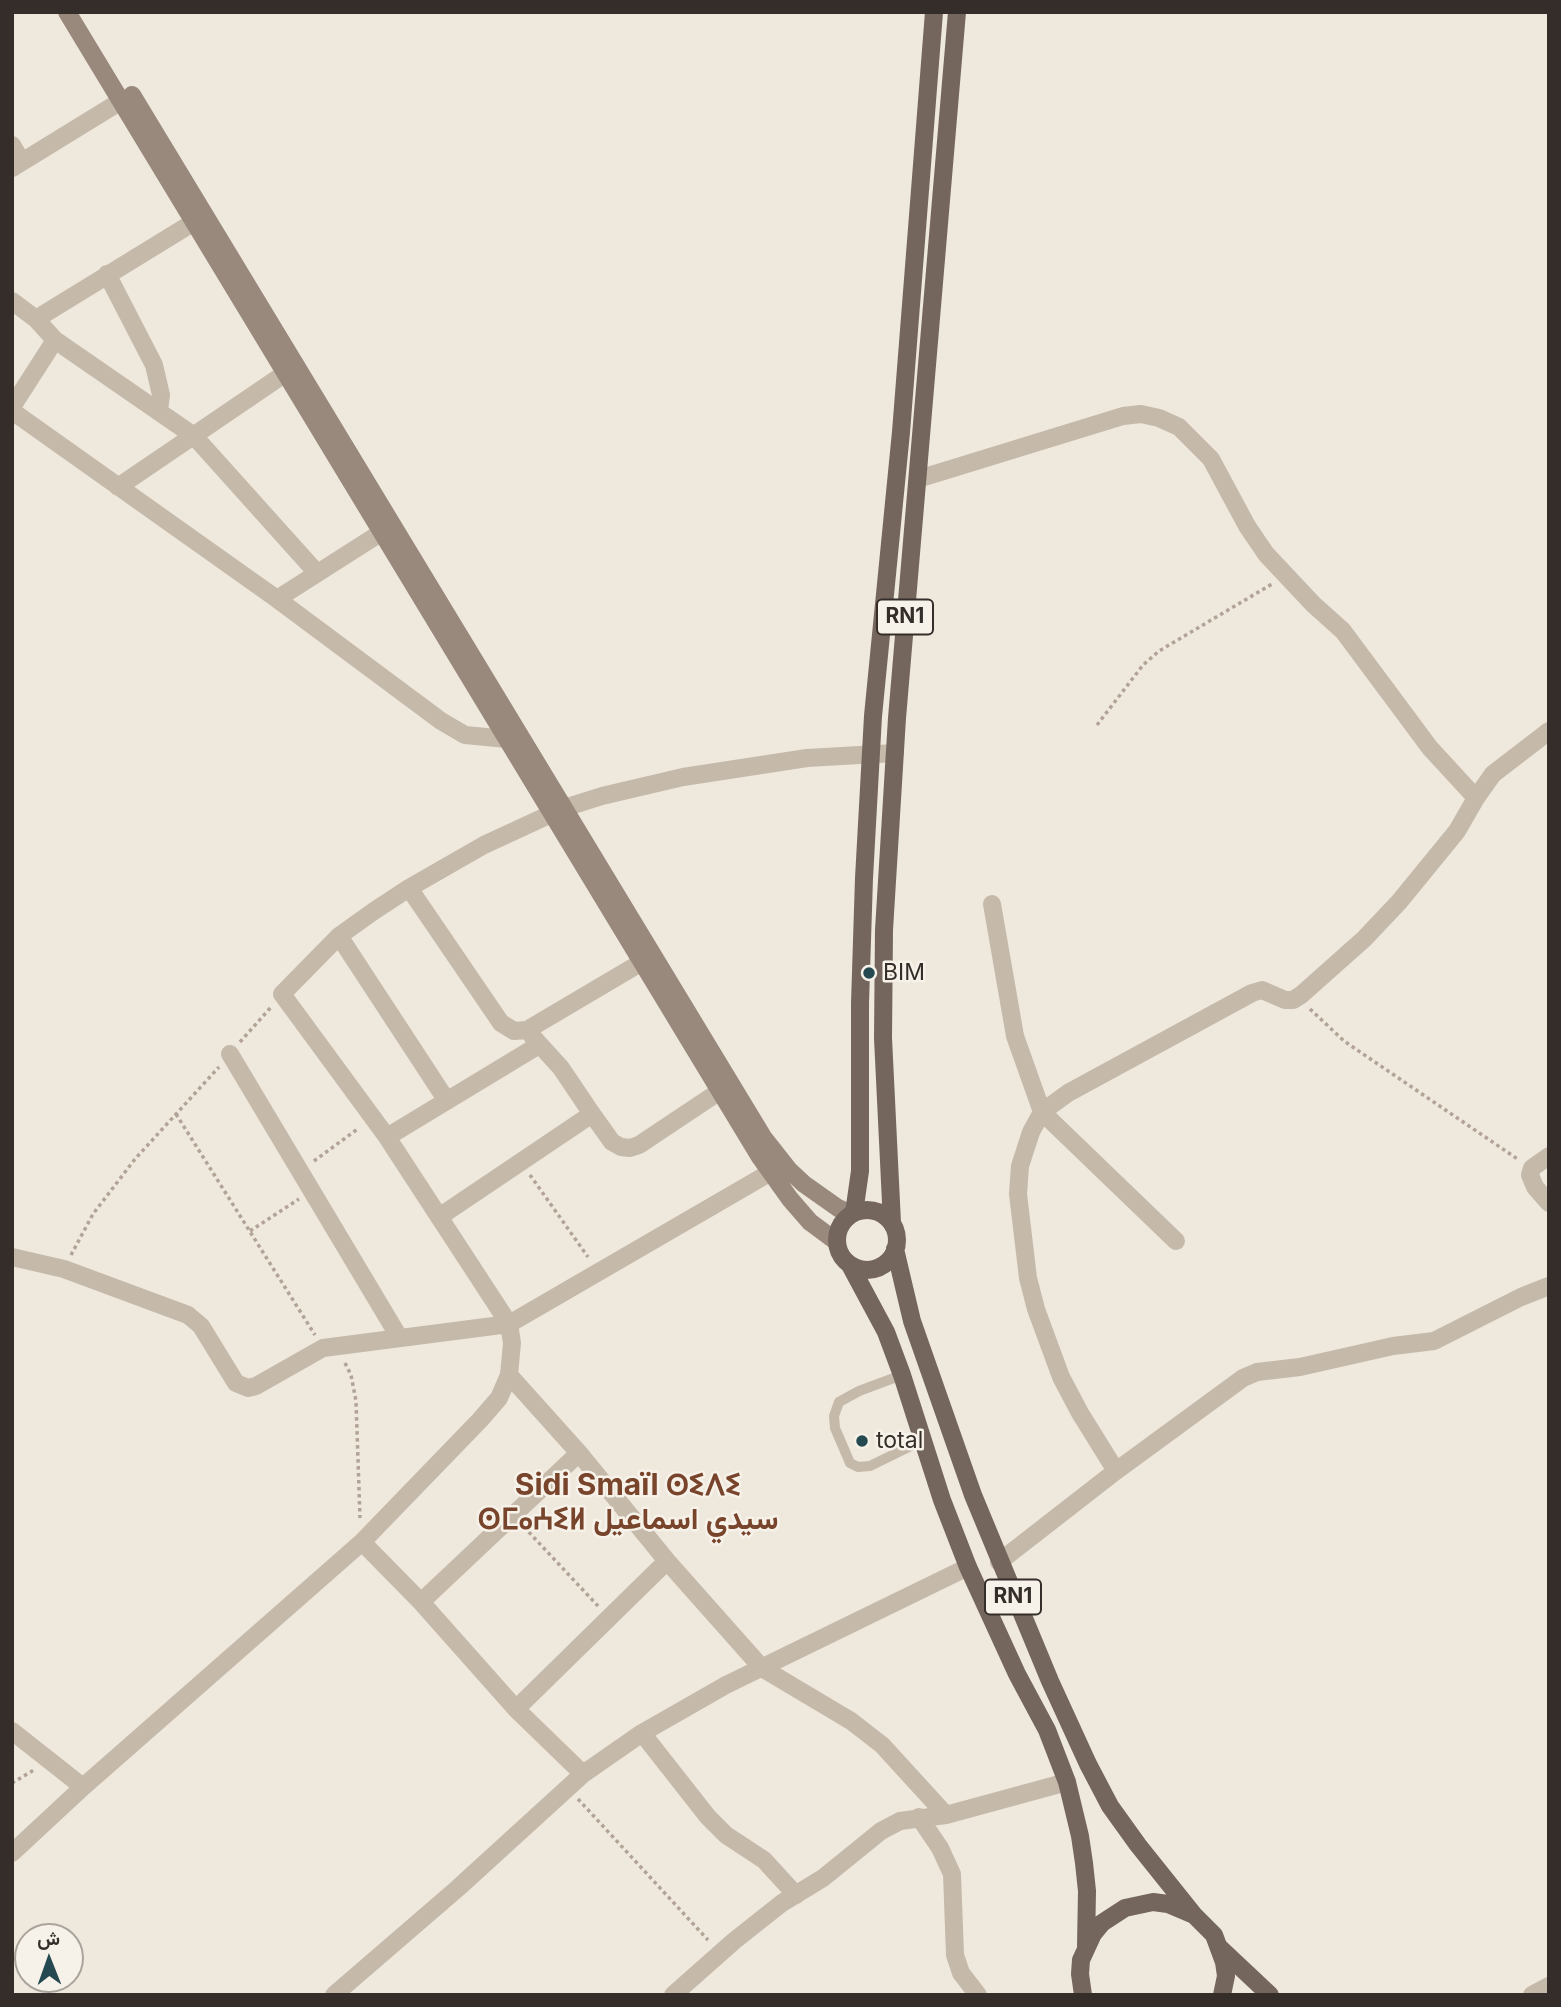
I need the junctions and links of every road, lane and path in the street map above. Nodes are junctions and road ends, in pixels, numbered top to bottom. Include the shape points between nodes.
1 (934, 12) edge
2 (957, 12) edge
3 (76, 15) edge
4 (121, 101) junction
5 (12, 145) edge
6 (17, 165) edge
7 (194, 222) junction
8 (107, 274) junction
9 (12, 302) edge
10 (36, 319) junction
11 (55, 340) junction
12 (291, 369) junction
13 (12, 409) edge
14 (159, 410) junction
15 (194, 436) junction
16 (918, 479) junction
17 (118, 487) junction
18 (382, 532) junction
19 (317, 573) junction
20 (1287, 576) junction
21 (277, 599) junction
22 (1097, 725) dead end
23 (1549, 731) edge
24 (507, 739) junction
25 (895, 753) junction
26 (871, 754) junction
27 (1476, 797) junction
28 (558, 811) junction
29 (409, 887) junction
30 (992, 904) dead end
31 (339, 936) junction
32 (642, 962) junction
33 (282, 994) junction
34 (1301, 995) junction
35 (527, 1030) junction
36 (539, 1045) junction
37 (230, 1054) junction
38 (720, 1091) junction
39 (447, 1101) junction
40 (1042, 1112) junction
41 (176, 1114) junction
42 (592, 1114) junction
43 (373, 1118) junction
44 (387, 1137) junction
45 (1549, 1156) edge
46 (521, 1162) junction
47 (1532, 1168) junction
48 (301, 1170) junction
49 (771, 1172) junction
50 (312, 1191) junction
51 (1549, 1203) edge
52 (853, 1214) junction
53 (439, 1217) junction
54 (892, 1223) junction
55 (250, 1231) junction
56 (1176, 1241) dead end
57 (837, 1242) junction
58 (895, 1249) junction
59 (12, 1256) edge
60 (850, 1265) junction
61 (64, 1269) junction
62 (599, 1272) junction
63 (1549, 1286) edge
64 (509, 1324) junction
65 (399, 1337) junction
66 (323, 1348) junction
67 (509, 1374) junction
68 (902, 1375) junction
69 (922, 1441) junction
70 (579, 1453) junction
71 (1116, 1471) junction
72 (513, 1515) junction
73 (362, 1542) junction
74 (667, 1561) junction
75 (999, 1562) junction
76 (968, 1567) junction
77 (421, 1602) junction
78 (609, 1618) junction
79 (762, 1668) junction
80 (516, 1709) junction
81 (12, 1731) edge
82 (642, 1733) junction
83 (50, 1760) junction
84 (583, 1774) junction
85 (1067, 1782) junction
86 (12, 1783) edge
87 (83, 1787) junction
88 (567, 1787) junction
89 (946, 1815) junction
90 (919, 1817) junction
91 (12, 1853) edge
92 (796, 1895) junction
93 (1194, 1915) junction
94 (1086, 1946) junction
95 (1220, 1948) junction
96 (720, 1953) junction
97 (1080, 1974) junction
98 (1549, 1986) edge
99 (334, 1995) edge
100 (673, 1995) edge
101 (978, 1995) edge
102 (1074, 1995) edge
103 (1083, 1995) edge
104 (1222, 1995) edge
105 (1270, 1995) edge
106 (1532, 1995) edge

1 - 26 main road, RN1
2 - 16 main road, RN1
3 - 4 street
3 - 12 street
4 - 6 street
4 - 7 street
5 - 6 street
7 - 8 street
7 - 12 street
8 - 10 street
8 - 14 street via 154,365 161,395
9 - 10 street
10 - 11 street
11 - 13 street
11 - 14 street
12 - 15 street
12 - 18 street
12 - 28 street
13 - 17 street
14 - 15 street
15 - 17 street
15 - 19 street
16 - 20 street via 1123,416 1159,418 1179,428 1211,459 1247,526
16 - 25 main road, RN1
17 - 21 street
18 - 19 street
18 - 24 street
19 - 21 street
20 - 22 path via 1159,651
20 - 27 street via 1343,631 1430,748
21 - 24 street via 441,721 465,735
23 - 27 street via 1493,774
24 - 28 street
25 - 26 street
25 - 54 main road, RN1 via 882,984
26 - 28 street via 807,758 683,777
26 - 52 main road, RN1 via 860,1003 860,1171
27 - 34 street via 1457,831 1399,902
28 - 29 street
28 - 32 street
28 - 52 street via 775,1154 804,1184
29 - 31 street
29 - 35 street via 501,1023 514,1031
30 - 40 street via 1015,1036
31 - 33 street
31 - 39 street
32 - 35 street
32 - 38 street
33 - 37 path
33 - 43 street
34 - 40 street via 1285,1000 1262,990 1252,993 1068,1093
34 - 47 path via 1315,1016 1344,1041
35 - 36 street
36 - 39 street
36 - 42 street
37 - 41 path
37 - 48 street
38 - 42 street via 630,1147 612,1142
38 - 49 street
39 - 44 street
40 - 56 street
40 - 71 street via 1020,1166 1018,1194 1028,1278 1061,1377
41 - 55 path
41 - 61 path via 93,1213
42 - 46 street
43 - 44 street
43 - 48 path
44 - 53 street
45 - 47 street
46 - 53 street
46 - 62 path
47 - 51 street via 1535,1187
48 - 50 street
49 - 57 street via 810,1222
49 - 62 street
50 - 55 path
50 - 65 street
52 - 54 main road via 871,1210
52 - 57 main road, RN1 via 840,1226
53 - 64 street
54 - 58 main road, RN1
55 - 66 path
57 - 60 main road, RN1
58 - 60 main road via 885,1264 876,1268
58 - 75 main road, RN1 via 912,1321
59 - 61 street
60 - 68 main road, RN1 via 875,1309
61 - 66 street via 188,1315 201,1326 242,1387 257,1386
62 - 64 street
63 - 71 street via 1434,1341 1257,1372
64 - 65 street
64 - 67 street
65 - 66 street
66 - 73 path via 345,1363 351,1374
67 - 70 street
67 - 73 street via 499,1398 480,1420
68 - 69 main road, RN1
68 - 69 lane via 839,1402 835,1428 850,1463 858,1466 870,1466
69 - 76 main road, RN1
70 - 72 street
70 - 74 street
71 - 75 street
72 - 77 street
72 - 78 path
73 - 77 street
73 - 87 street
74 - 78 street
74 - 79 street
75 - 93 main road, RN1 via 1098,1785 1123,1826
76 - 79 street
76 - 85 main road, RN1
77 - 80 street
78 - 80 street
79 - 82 street
79 - 89 street via 882,1745
80 - 84 street
81 - 83 street
82 - 84 street
82 - 92 street via 708,1817 764,1860
83 - 86 path
83 - 87 street
84 - 88 street
85 - 89 street
85 - 94 main road, RN1 via 1084,1863
87 - 91 street
88 - 96 path
88 - 99 street
89 - 90 street
90 - 92 street via 881,1831
90 - 101 street via 952,1874 955,1955 961,1973
92 - 96 street
93 - 94 main road, RN1 via 1161,1903 1125,1908 1102,1923
93 - 95 main road, RN1
94 - 97 main road, RN1
95 - 104 main road, RN1 via 1226,1976
95 - 105 main road
96 - 100 street
97 - 102 main road, RN1
97 - 103 main road, RN1
98 - 106 street

